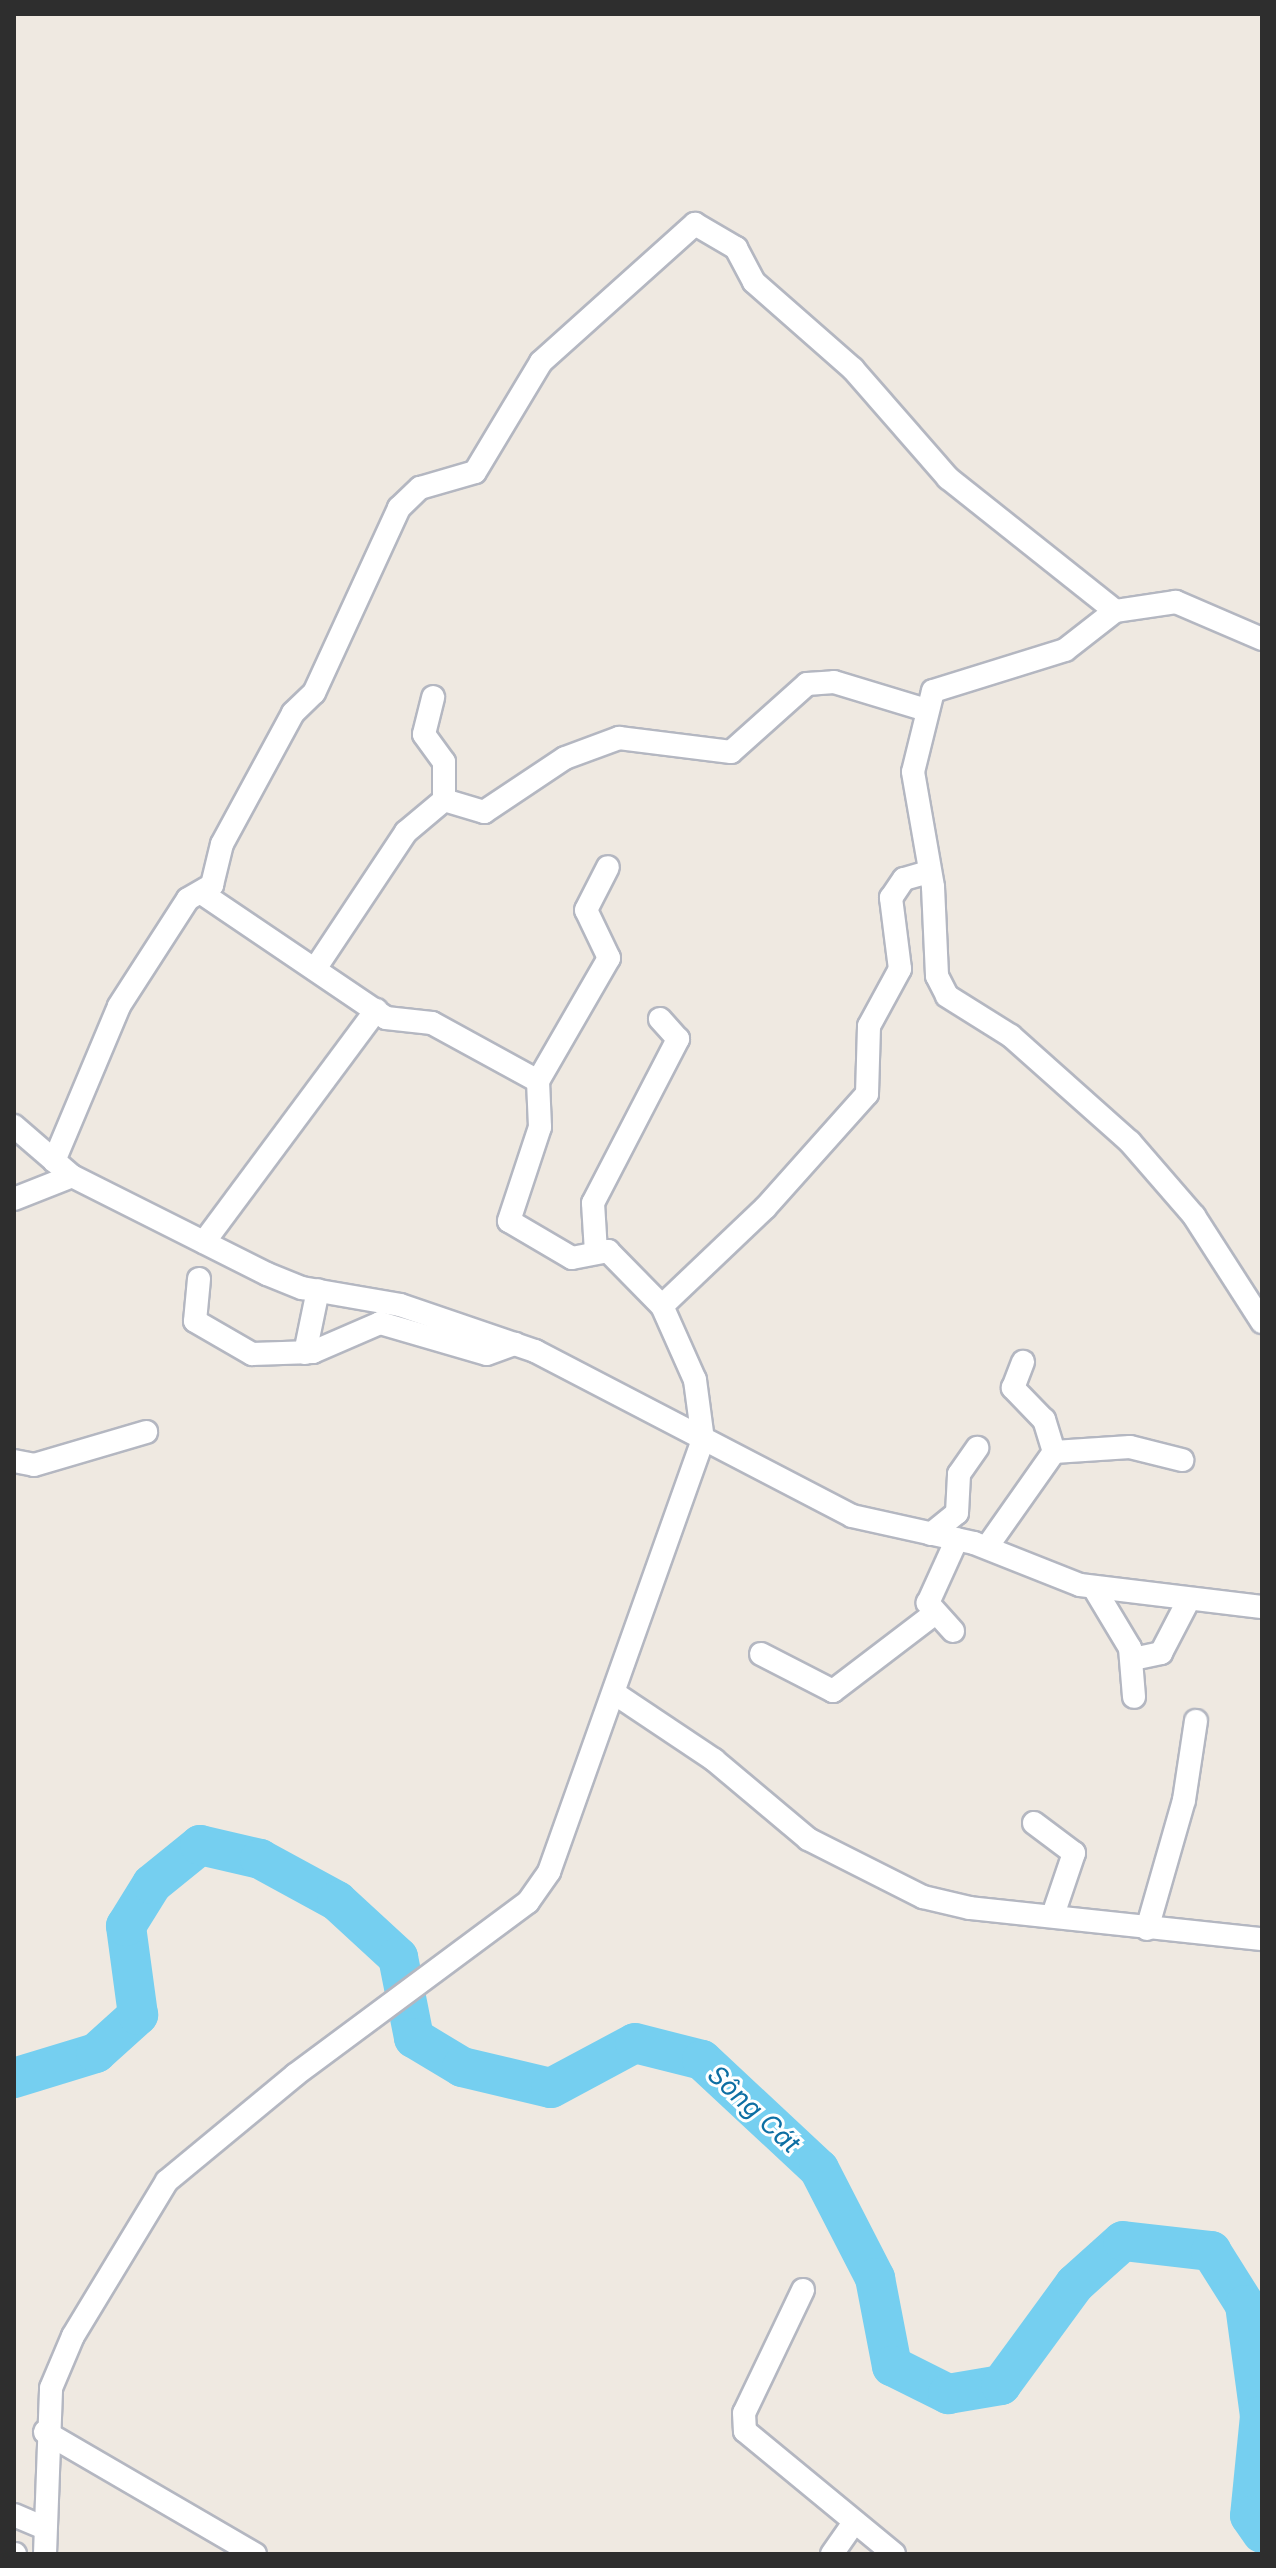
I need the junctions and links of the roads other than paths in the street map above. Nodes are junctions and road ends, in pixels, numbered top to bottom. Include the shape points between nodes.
1 (1115, 611) junction
2 (1262, 639) edge
3 (433, 697) dead end
4 (923, 709) junction
5 (444, 800) junction
6 (608, 867) dead end
7 (929, 872) junction
8 (203, 894) junction
9 (317, 966) junction
10 (376, 1010) junction
11 (660, 1019) dead end
12 (538, 1081) junction
13 (14, 1126) edge
14 (54, 1161) junction
15 (72, 1176) junction
16 (14, 1199) edge
17 (204, 1242) junction
18 (596, 1252) junction
19 (199, 1279) dead end
20 (318, 1290) junction
21 (662, 1306) junction
22 (1262, 1322) edge
23 (515, 1344) junction
24 (305, 1353) junction
25 (1023, 1362) dead end
26 (146, 1432) dead end
27 (703, 1440) junction
28 (977, 1448) dead end
29 (1054, 1452) junction
30 (1182, 1460) dead end
31 (14, 1461) edge
32 (931, 1534) junction
33 (957, 1539) junction
34 (987, 1547) junction
35 (1094, 1588) junction
36 (1187, 1603) junction
37 (1262, 1607) edge
38 (934, 1614) junction
39 (953, 1631) dead end
40 (761, 1654) dead end
41 (1133, 1659) junction
42 (617, 1695) junction
43 (1134, 1697) dead end
44 (1196, 1721) dead end
45 (1034, 1823) dead end
46 (1053, 1915) junction
47 (1147, 1929) junction
48 (1262, 1939) edge
49 (803, 2290) dead end
50 (45, 2432) junction
51 (14, 2515) edge
52 (854, 2522) junction
53 (44, 2528) junction
54 (45, 2554) edge
55 (255, 2554) edge
56 (832, 2554) edge
57 (894, 2554) edge

1 - 2 street via 1176,602
1 - 4 street via 1065,650 933,691
1 - 8 street via 948,478 853,369 754,282 736,248 695,224 541,362 475,472 420,488 399,508 314,693 293,713
3 - 5 street via 424,734 444,762
4 - 5 street via 834,682 807,684 731,752 619,738 565,758 484,812
4 - 7 street via 914,797
5 - 9 street via 406,832
6 - 12 street via 586,910 609,958
7 - 21 street via 904,879 891,898 900,969 867,1034 867,1094 765,1208
7 - 22 street via 937,976 947,996 1011,1036 1130,1142 1194,1216
8 - 9 street
8 - 14 street via 188,899 150,951
9 - 10 street
10 - 12 street via 398,1024 432,1023
10 - 17 street
11 - 18 street via 678,1039 593,1203
12 - 18 street via 540,1127 509,1221 572,1258
13 - 14 street
14 - 15 street
15 - 16 street
15 - 17 street
17 - 20 street
18 - 21 street via 614,1256
19 - 24 street via 191,1309 209,1335 252,1354
20 - 23 street via 400,1305
20 - 24 street
21 - 27 street via 695,1380
23 - 24 street via 497,1353 475,1352 380,1323 341,1345
23 - 27 street
25 - 29 street via 1013,1388 1044,1420
26 - 31 street via 34,1465
27 - 32 street via 852,1516
27 - 42 street
28 - 32 street via 959,1474 957,1513
29 - 30 street via 1130,1447
29 - 34 street
32 - 33 street
33 - 34 street
33 - 38 street via 930,1593
34 - 35 street
35 - 36 street
35 - 41 street
36 - 37 street
36 - 41 street via 1161,1653
38 - 39 street
38 - 40 street via 833,1691
41 - 43 street
42 - 46 street via 820,1846 936,1901
42 - 50 street via 549,1872 528,1902 192,2155 156,2195 60,2361
44 - 47 street via 1184,1800
45 - 46 street via 1074,1853
46 - 47 street
47 - 48 street
49 - 52 street via 742,2422 748,2437
50 - 53 street
50 - 55 street
51 - 53 street
52 - 56 street
52 - 57 street
53 - 54 street

